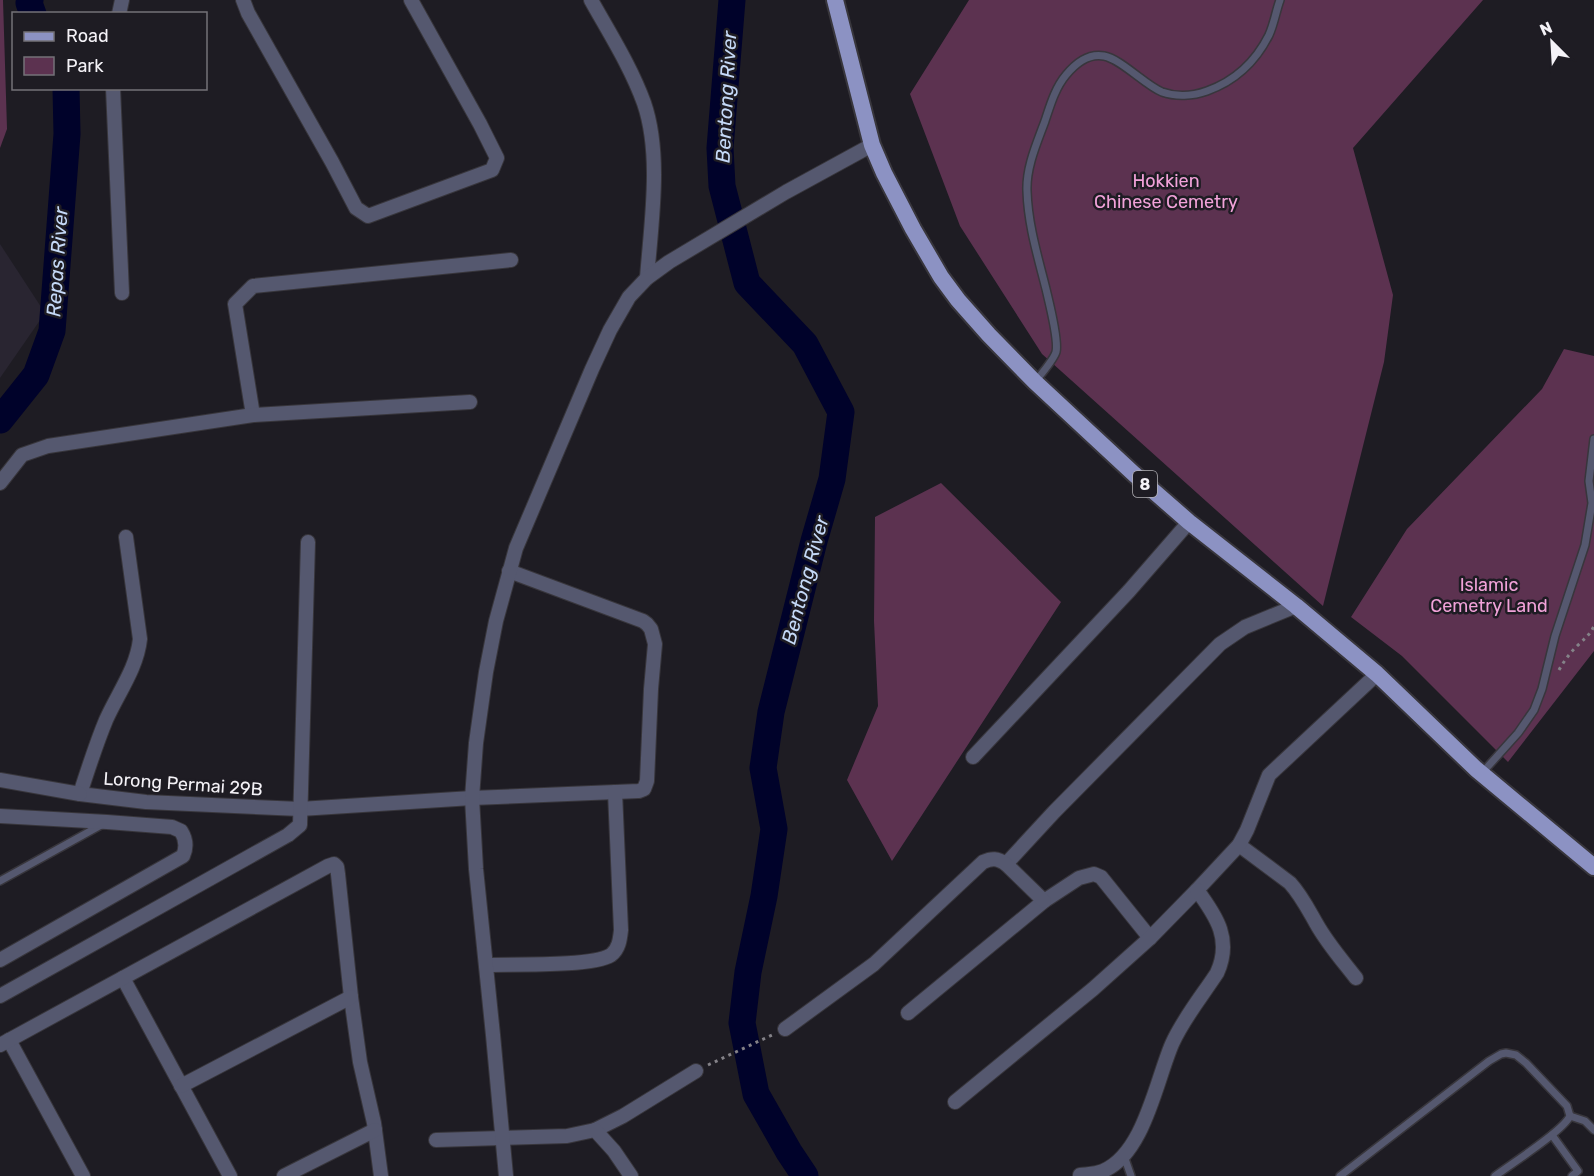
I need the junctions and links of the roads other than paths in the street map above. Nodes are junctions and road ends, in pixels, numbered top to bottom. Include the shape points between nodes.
1 (243, 0) edge
2 (411, 0) edge
3 (591, 0) edge
4 (835, 0) edge
5 (1280, 0) edge
6 (113, 90) edge
7 (872, 145) junction
8 (511, 260) dead end
9 (646, 278) junction
10 (122, 293) dead end
11 (1035, 382) junction
12 (470, 402) dead end
13 (253, 415) junction
14 (1594, 439) edge
15 (0, 483) edge
16 (1189, 522) junction
17 (126, 537) dead end
18 (308, 542) dead end
19 (509, 572) junction
20 (1296, 606) junction
21 (1377, 674) junction
22 (973, 757) dead end
23 (1482, 773) junction
24 (0, 780) edge
25 (615, 792) junction
26 (80, 794) junction
27 (472, 798) junction
28 (300, 809) junction
29 (0, 816) edge
30 (107, 822) junction
31 (1239, 845) junction
32 (1006, 864) junction
33 (1594, 867) edge
34 (0, 881) edge
35 (1197, 891) junction
36 (1044, 901) junction
37 (1150, 938) junction
38 (0, 960) edge
39 (486, 965) junction
40 (123, 978) junction
41 (1356, 978) dead end
42 (0, 996) edge
43 (351, 997) junction
44 (908, 1013) dead end
45 (785, 1029) road end
46 (5, 1042) edge
47 (696, 1071) road end
48 (182, 1086) junction
49 (955, 1102) dead end
50 (1570, 1116) junction
51 (375, 1130) junction
52 (595, 1130) junction
53 (1594, 1130) edge
54 (1552, 1134) junction
55 (502, 1138) junction
56 (436, 1140) dead end
57 (1124, 1156) junction
58 (1577, 1174) edge
59 (1080, 1175) edge
60 (83, 1176) edge
61 (230, 1176) edge
62 (284, 1176) edge
63 (381, 1176) edge
64 (506, 1176) edge
65 (631, 1176) edge
66 (1131, 1176) edge
67 (1340, 1176) edge
68 (1495, 1176) edge

1 - 2 street via 356,207 368,216 492,170 497,158
3 - 9 street via 644,104 653,146 654,186
4 - 7 main road, 8
5 - 11 lane via 1269,35 1254,58 1223,86 1199,94 1161,92 1105,56 1090,56 1076,63 1064,78 1030,162 1026,190 1031,233 1056,339 1056,352
6 - 10 street
7 - 9 street via 786,192
7 - 11 main road, 8 via 902,210 941,277
8 - 13 street via 253,286 235,304
9 - 19 street via 622,308 596,359
11 - 16 main road, 8
12 - 13 street
13 - 15 street via 48,446 22,455
14 - 23 lane via 1589,481 1592,503 1585,545 1542,689 1518,734
16 - 20 main road, 8
16 - 22 street
17 - 26 street, Lorong Permai 29B via 139,649 100,734
18 - 28 street
19 - 25 street, Lorong Permai 29B via 643,621 654,635 647,782 639,791
19 - 27 street via 486,672
20 - 21 main road, 8
20 - 32 street via 1245,627 1220,644
21 - 23 main road, 8
21 - 31 street via 1269,775
23 - 33 main road, 8
24 - 26 street
25 - 27 street, Lorong Permai 29B
25 - 39 street via 621,930 617,948 596,961
26 - 28 street, Lorong Permai 29B via 146,802
27 - 28 street, Lorong Permai 29B
27 - 39 street
28 - 42 street via 300,825 288,835
29 - 30 street
30 - 34 lane
30 - 38 street via 177,829 184,836 183,856
31 - 35 street
31 - 41 street via 1290,883
32 - 36 street
32 - 45 street via 992,858 974,868 874,964
35 - 37 street
35 - 57 street via 1221,931 1221,963 1173,1042 1139,1133
36 - 37 street via 1079,878 1101,876
36 - 44 street
37 - 49 street
39 - 55 street
40 - 43 street via 334,864
40 - 46 street
40 - 48 street
43 - 48 street
43 - 51 street
46 - 60 street
47 - 52 street
48 - 61 street
50 - 53 lane via 1585,1121
50 - 54 lane
50 - 67 lane via 1567,1106 1526,1063 1512,1053 1501,1054
51 - 62 street
51 - 63 street
52 - 55 street via 567,1136
52 - 65 street
54 - 58 lane
54 - 68 lane
55 - 56 street
55 - 64 street
57 - 59 street via 1101,1172
57 - 66 lane

